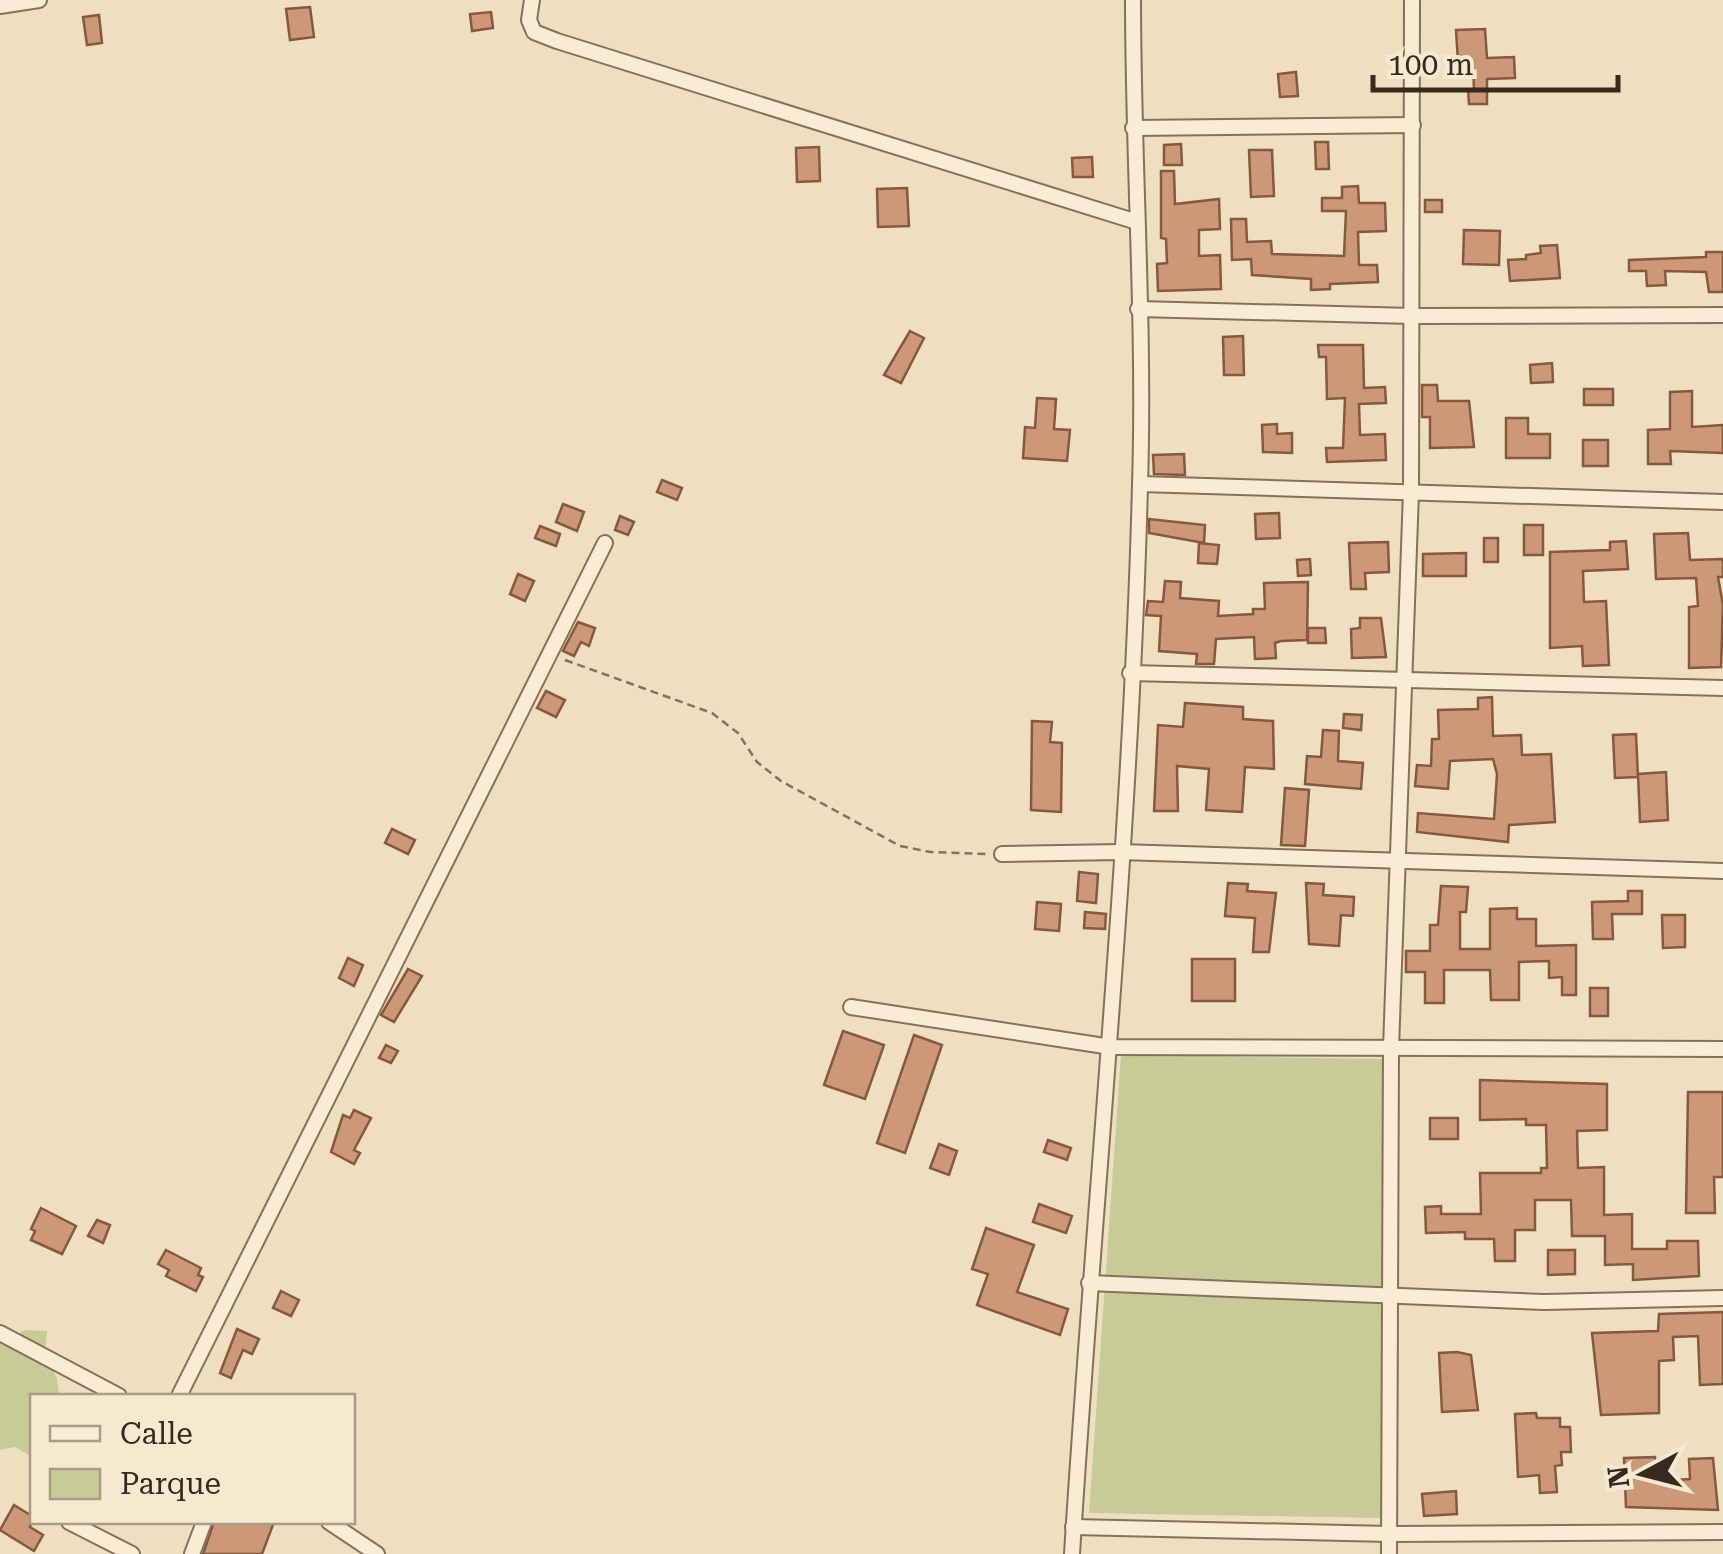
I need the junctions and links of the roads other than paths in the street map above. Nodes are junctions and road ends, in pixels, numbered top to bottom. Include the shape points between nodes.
1 (39, 0) edge
2 (532, 0) edge
3 (1132, 0) edge
4 (1412, 0) edge
5 (0, 6) edge
6 (1413, 125) junction
7 (1132, 128) junction
8 (1138, 222) junction
9 (1138, 309) junction
10 (1723, 315) edge
11 (1413, 316) junction
12 (1140, 484) junction
13 (1411, 492) junction
14 (1723, 502) edge
15 (606, 543) dead end
16 (1130, 673) junction
17 (1406, 683) junction
18 (1723, 688) edge
19 (1120, 852) junction
20 (1002, 854) road end
21 (1401, 863) junction
22 (1723, 871) edge
23 (851, 1008) dead end
24 (1111, 1047) junction
25 (1392, 1048) junction
26 (1723, 1049) edge
27 (1089, 1283) junction
28 (1389, 1292) junction
29 (1723, 1298) edge
30 (0, 1334) edge
31 (115, 1394) edge
32 (180, 1394) edge
33 (73, 1524) edge
34 (203, 1524) edge
35 (332, 1524) edge
36 (1074, 1527) junction
37 (1723, 1532) edge
38 (1389, 1534) junction
39 (132, 1554) edge
40 (192, 1554) edge
41 (377, 1554) edge
42 (1072, 1554) edge
43 (1389, 1554) edge

1 - 5 street
2 - 8 street via 534,32 557,41
3 - 7 street
4 - 6 street
6 - 7 street
6 - 11 street
7 - 8 street
8 - 9 street
9 - 11 street
9 - 12 street
10 - 11 street
11 - 13 street
12 - 13 street
12 - 16 street
13 - 14 street
13 - 17 street
15 - 32 street
16 - 17 street
16 - 19 street
17 - 18 street
17 - 21 street
19 - 20 street
19 - 21 street
19 - 24 street
21 - 22 street
21 - 25 street
23 - 24 street
24 - 25 street
24 - 27 street
25 - 26 street
25 - 28 street
27 - 28 street
27 - 36 street
28 - 29 street via 1544,1302
28 - 38 street
30 - 31 street
33 - 39 street
34 - 40 street
35 - 41 street
36 - 38 street
36 - 42 street
37 - 38 street
38 - 43 street

